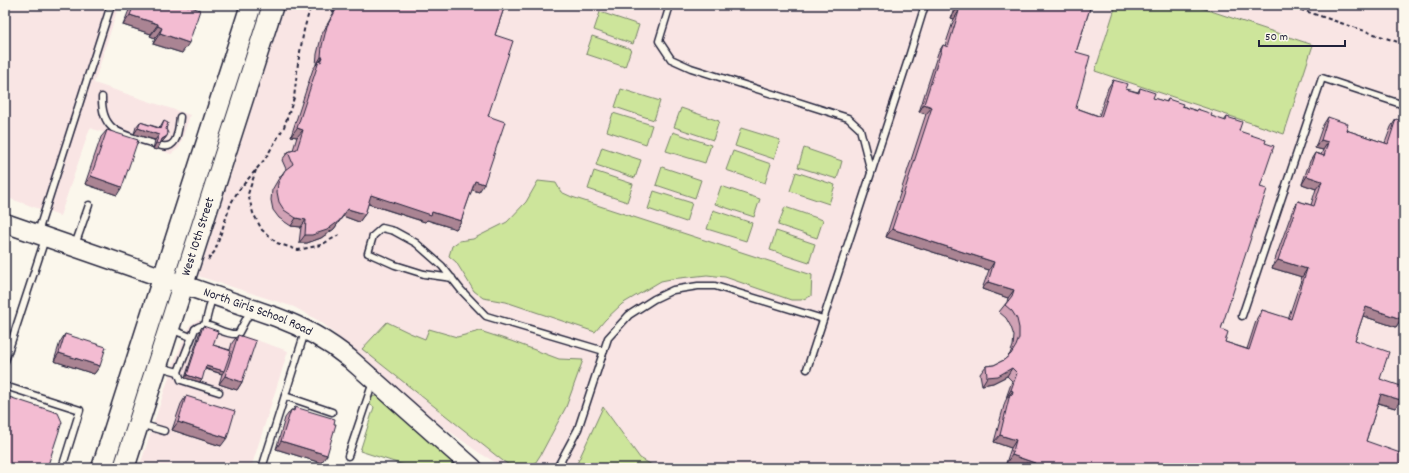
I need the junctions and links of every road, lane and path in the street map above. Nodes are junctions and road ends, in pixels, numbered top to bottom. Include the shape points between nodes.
1 (111, 5) edge
2 (251, 5) edge
3 (273, 5) edge
4 (311, 5) edge
5 (670, 5) edge
6 (925, 5) edge
7 (1287, 5) edge
8 (1404, 44) edge
9 (102, 96) dead end
10 (1404, 105) edge
11 (180, 117) dead end
12 (256, 169) junction
13 (871, 172) junction
14 (89, 205) dead end
15 (5, 223) edge
16 (339, 235) dead end
17 (41, 236) junction
18 (74, 247) junction
19 (208, 260) dead end
20 (452, 278) junction
21 (163, 279) junction
22 (182, 285) junction
23 (213, 296) junction
24 (252, 309) junction
25 (1242, 316) dead end
26 (823, 319) junction
27 (205, 325) junction
28 (168, 328) junction
29 (306, 330) junction
30 (192, 337) junction
31 (604, 351) junction
32 (5, 362) edge
33 (156, 365) junction
34 (807, 369) dead end
35 (178, 372) junction
36 (374, 380) junction
37 (5, 386) edge
38 (219, 392) dead end
39 (285, 396) junction
40 (332, 412) dead end
41 (138, 424) junction
42 (164, 431) dead end
43 (348, 456) dead end
44 (127, 464) edge
45 (471, 467) edge
46 (62, 468) edge
47 (102, 468) edge
48 (262, 468) edge
49 (557, 468) edge

1 - 17 lane
2 - 21 main road, West 10th Street
3 - 22 main road, West 10th Street
4 - 12 path via 298,62 294,98 284,127
5 - 13 lane via 659,41 671,59 691,68 848,118 860,128
6 - 13 lane
7 - 8 path
9 - 11 lane via 104,117 118,132 166,147 174,142
10 - 25 lane via 1322,78
12 - 16 path via 248,194 253,213 262,230 277,243 298,250 322,246
12 - 19 path via 231,203 215,250
13 - 26 lane
14 - 18 lane
15 - 17 main road, North Girls School Road
17 - 18 main road, North Girls School Road
17 - 32 lane
18 - 21 main road, North Girls School Road
20 - 20 lane via 416,243 394,231 382,228 373,236 368,253 424,274
20 - 31 lane via 486,316
21 - 22 main road, North Girls School Road
21 - 47 main road, West 10th Street
22 - 23 main road, North Girls School Road
22 - 28 main road, West 10th Street
23 - 24 main road, North Girls School Road
23 - 27 lane
24 - 27 lane via 238,334 230,335
24 - 29 main road, North Girls School Road
26 - 31 lane via 716,286 698,286 673,290 654,298 629,315 608,338
26 - 34 lane
27 - 30 lane via 198,326
28 - 30 lane
28 - 33 main road, West 10th Street
29 - 36 main road, North Girls School Road via 337,349
29 - 39 lane
30 - 35 lane
31 - 49 lane via 578,429
33 - 35 lane
33 - 41 main road, West 10th Street
35 - 38 lane via 181,380
36 - 43 lane
36 - 45 main road, North Girls School Road
37 - 46 lane via 80,410
39 - 40 lane
39 - 48 lane
41 - 42 lane
41 - 44 main road, West 10th Street

